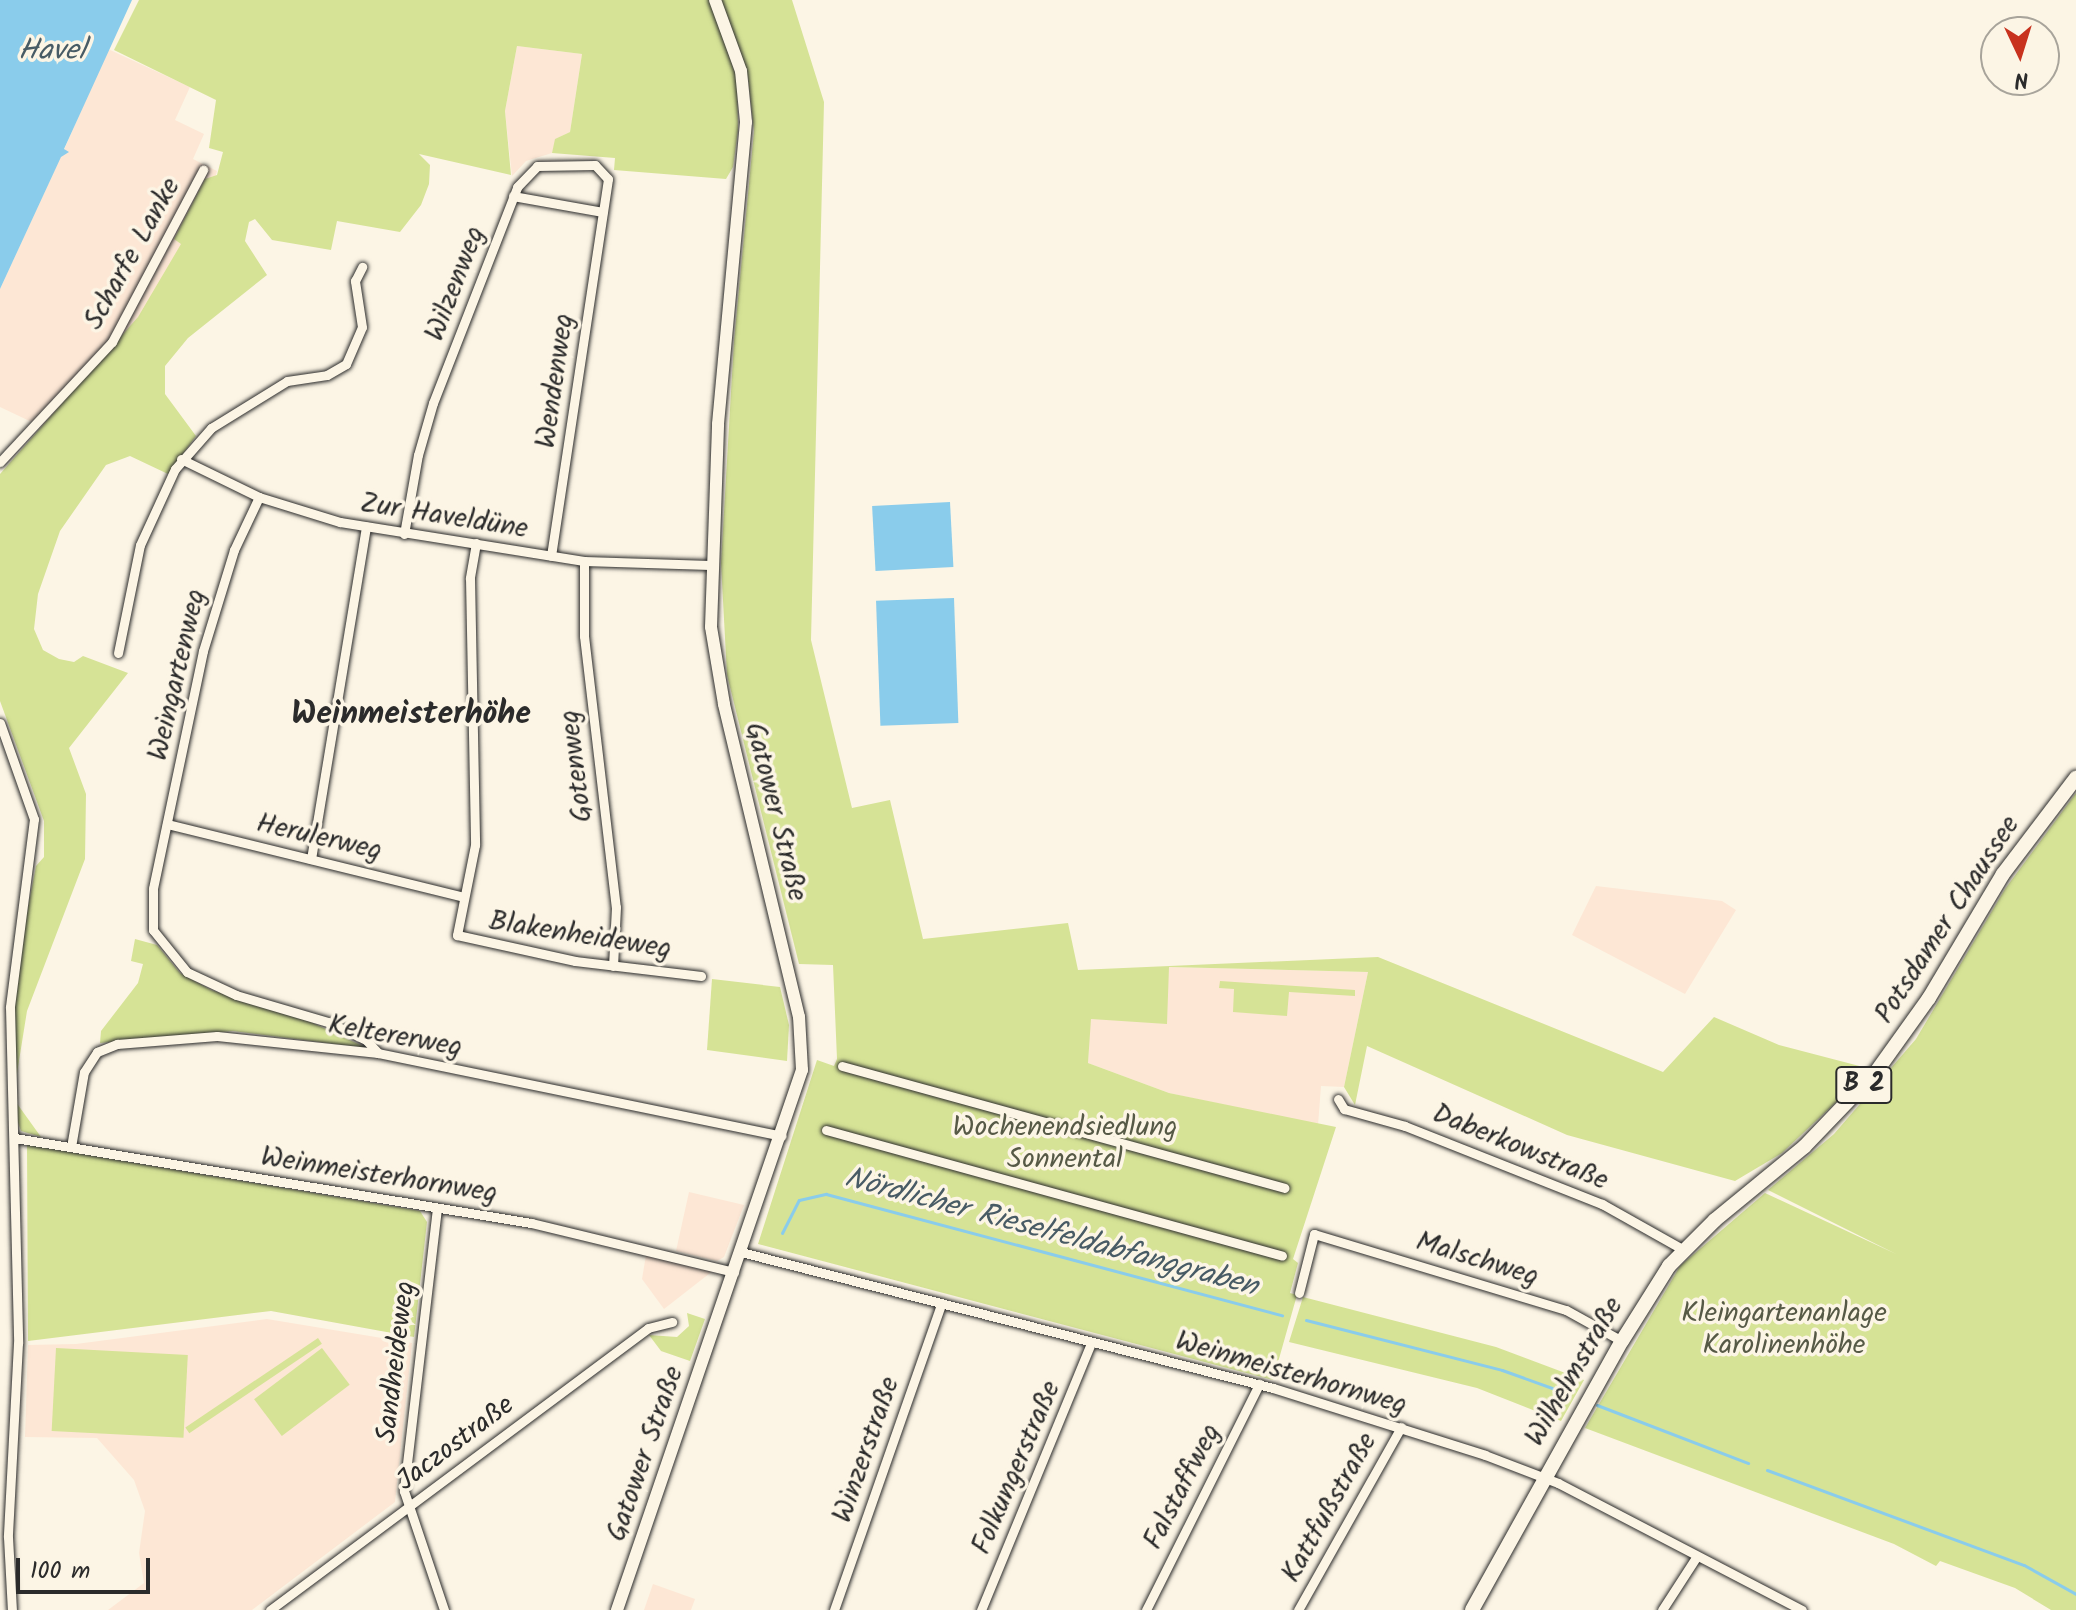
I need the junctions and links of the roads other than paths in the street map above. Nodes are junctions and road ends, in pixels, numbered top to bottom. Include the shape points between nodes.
1 (715, 0) edge
2 (203, 170) dead end
3 (513, 196) junction
4 (603, 212) junction
5 (362, 267) dead end
6 (181, 459) junction
7 (0, 462) edge
8 (259, 497) junction
9 (366, 527) junction
10 (404, 534) junction
11 (476, 543) junction
12 (551, 556) junction
13 (584, 561) junction
14 (710, 565) junction
15 (118, 653) dead end
16 (0, 723) edge
17 (2076, 778) edge
18 (167, 824) junction
19 (311, 859) junction
20 (461, 896) junction
21 (613, 966) junction
22 (701, 976) dead end
23 (378, 1053) junction
24 (842, 1066) dead end
25 (1338, 1099) dead end
26 (826, 1130) dead end
27 (782, 1136) junction
28 (15, 1138) junction
29 (71, 1147) junction
30 (1756, 1186) joint
31 (1285, 1188) dead end
32 (437, 1208) junction
33 (1684, 1250) junction
34 (741, 1252) junction
35 (1282, 1256) dead end
36 (734, 1272) junction
37 (1299, 1293) dead end
38 (941, 1305) junction
39 (672, 1322) dead end
40 (1622, 1341) junction
41 (1091, 1343) junction
42 (1259, 1384) junction
43 (1401, 1427) junction
44 (1545, 1477) junction
45 (406, 1508) junction
46 (1697, 1556) junction
47 (12, 1610) edge
48 (270, 1610) edge
49 (444, 1610) edge
50 (617, 1610) edge
51 (834, 1610) edge
52 (981, 1610) edge
53 (1146, 1610) edge
54 (1298, 1610) edge
55 (1472, 1610) edge
56 (1662, 1610) edge
57 (1802, 1610) edge

1 - 14 main road, Gatower Straße via 741,71 746,122 729,269
2 - 7 street, Scharfe Lanke via 112,342
3 - 4 street
3 - 4 street, Wilzenweg via 537,166 595,165 608,179
3 - 10 street, Wilzenweg via 421,442
4 - 12 street, Wendenweg
5 - 6 street via 355,281 362,327 346,364 327,375 287,381 211,428
6 - 8 street, Zur Haveldüne
6 - 15 street via 140,545
8 - 9 street, Zur Haveldüne
8 - 18 street, Weingartenweg via 218,595
9 - 10 street, Zur Haveldüne
9 - 19 street
10 - 11 street, Zur Haveldüne
11 - 12 street, Zur Haveldüne
11 - 20 street via 470,578 475,845
12 - 13 street, Zur Haveldüne
13 - 14 street, Zur Haveldüne
13 - 21 street, Gotenweg via 583,625 616,907
14 - 27 main road, Gatower Straße via 713,654 799,1017 802,1070
16 - 28 street via 34,819 10,1007 9,1106
17 - 30 main road, Potsdamer Chaussee / B 2 via 2003,874 1892,1052 1836,1116
18 - 19 street, Herulerweg
18 - 23 street, Weingartenweg via 151,905 153,930 175,963 234,994 328,1022 366,1040
19 - 20 street, Herulerweg
20 - 21 street, Blakenheideweg via 456,931 464,939
21 - 22 street, Blakenheideweg
23 - 27 street, Keltererweg
23 - 29 street, Keltererweg via 238,1036 110,1045 86,1066
24 - 31 street
25 - 33 street, Daberkowstraße via 1344,1109 1405,1126 1590,1199
26 - 35 street
27 - 34 main road, Gatower Straße
28 - 29 street, Weinmeisterhornweg
28 - 47 street via 18,1343 8,1537
29 - 32 street, Weinmeisterhornweg
30 - 33 main road, Wilhelmstraße / B 2
32 - 36 street, Weinmeisterhornweg via 539,1225
32 - 45 street, Sandheideweg
33 - 40 main road, Wilhelmstraße / B 2
34 - 36 main road, Gatower Straße
34 - 38 street, Weinmeisterhornweg
36 - 50 main road, Gatower Straße
37 - 40 street, Malschweg via 1314,1234 1566,1310
38 - 41 street, Weinmeisterhornweg
38 - 51 street, Winzerstraße
39 - 45 street, Jaczostraße via 648,1328
40 - 44 main road, Wilhelmstraße / B 2
41 - 42 street, Weinmeisterhornweg
41 - 52 street, Folkungerstraße
42 - 43 street, Weinmeisterhornweg
42 - 53 street, Falstaffweg
43 - 44 street, Weinmeisterhornweg
43 - 54 street, Kattfußstraße
44 - 46 street, Weinmeisterhornweg
44 - 55 main road, Wilhelmstraße / B 2
45 - 48 street, Jaczostraße
45 - 49 street, Sandheideweg
46 - 56 street
46 - 57 street, Weinmeisterhornweg

